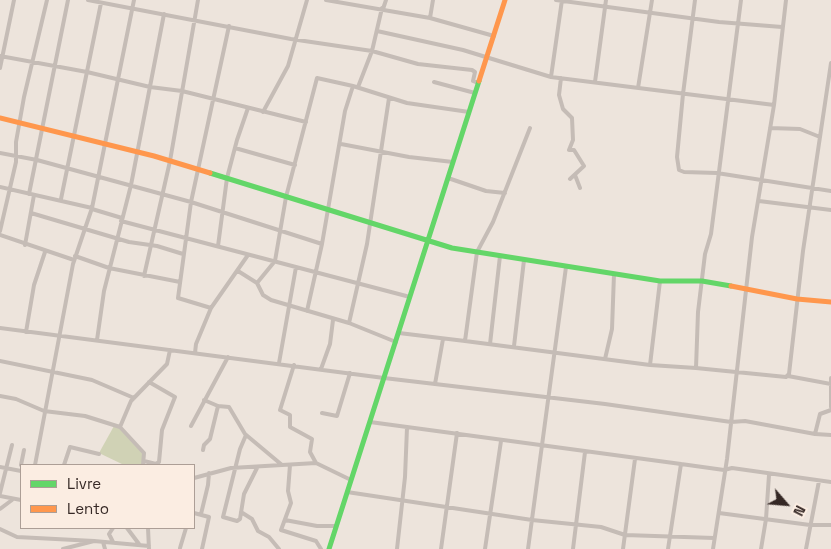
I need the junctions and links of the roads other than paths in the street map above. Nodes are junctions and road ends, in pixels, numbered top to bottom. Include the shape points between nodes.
1 (14, 0) edge
2 (47, 0) edge
3 (68, 0) edge
4 (88, 0) edge
5 (134, 0) edge
6 (198, 0) edge
7 (307, 0) edge
8 (326, 0) edge
9 (386, 0) edge
10 (433, 0) edge
11 (505, 0) edge
12 (556, 0) edge
13 (562, 0) edge
14 (606, 0) edge
15 (652, 0) edge
16 (695, 0) edge
17 (741, 0) edge
18 (786, 0) edge
19 (101, 3) junction
20 (383, 8) junction
21 (605, 8) junction
22 (133, 10) junction
23 (650, 13) junction
24 (164, 14) junction
25 (430, 18) junction
26 (691, 18) junction
27 (194, 20) junction
28 (738, 23) junction
29 (229, 26) junction
30 (782, 27) junction
31 (377, 31) junction
32 (494, 36) junction
33 (296, 39) junction
34 (372, 51) junction
35 (2, 55) edge
36 (487, 57) junction
37 (33, 63) junction
38 (831, 63) edge
39 (55, 67) junction
40 (0, 68) edge
41 (87, 72) junction
42 (551, 77) junction
43 (561, 78) junction
44 (119, 79) junction
45 (434, 82) dead end
46 (595, 82) junction
47 (478, 84) junction
48 (353, 86) junction
49 (150, 87) junction
50 (358, 87) junction
51 (638, 88) junction
52 (182, 91) junction
53 (475, 94) junction
54 (683, 94) junction
55 (214, 98) junction
56 (388, 98) junction
57 (728, 100) junction
58 (774, 105) junction
59 (248, 108) junction
60 (264, 112) junction
61 (469, 112) junction
62 (0, 118) edge
63 (306, 122) junction
64 (19, 123) junction
65 (772, 127) junction
66 (42, 128) junction
67 (530, 128) dead end
68 (74, 136) junction
69 (820, 137) junction
70 (106, 144) junction
71 (341, 144) junction
72 (235, 148) junction
73 (138, 152) junction
74 (381, 152) junction
75 (0, 153) edge
76 (16, 155) junction
77 (36, 160) junction
78 (170, 161) junction
79 (454, 162) junction
80 (295, 165) junction
81 (68, 169) junction
82 (198, 170) junction
83 (717, 173) junction
84 (575, 175) junction
85 (99, 177) junction
86 (227, 178) junction
87 (448, 178) junction
88 (570, 179) dead end
89 (762, 180) junction
90 (131, 185) junction
91 (0, 187) edge
92 (580, 188) dead end
93 (813, 188) junction
94 (10, 190) junction
95 (831, 191) edge
96 (505, 193) junction
97 (29, 194) junction
98 (163, 194) junction
99 (34, 195) junction
100 (286, 197) junction
101 (61, 199) junction
102 (759, 201) junction
103 (191, 202) junction
104 (811, 208) junction
105 (92, 209) junction
106 (327, 210) junction
107 (831, 210) edge
108 (222, 212) junction
109 (31, 213) junction
110 (121, 220) junction
111 (370, 224) junction
112 (154, 229) junction
113 (0, 230) edge
114 (85, 230) junction
115 (281, 230) junction
116 (0, 235) edge
117 (116, 237) junction
118 (186, 237) junction
119 (428, 241) junction
120 (25, 244) junction
121 (150, 244) junction
122 (322, 244) junction
123 (218, 246) junction
124 (45, 252) junction
125 (477, 252) junction
126 (184, 254) junction
127 (248, 254) junction
128 (500, 256) junction
129 (74, 258) junction
130 (524, 260) junction
131 (275, 261) junction
132 (296, 267) junction
133 (566, 267) junction
134 (109, 268) junction
135 (238, 271) junction
136 (316, 272) junction
137 (614, 274) junction
138 (144, 276) junction
139 (660, 281) junction
140 (702, 281) junction
141 (180, 282) junction
142 (257, 283) junction
143 (359, 284) junction
144 (746, 289) junction
145 (410, 297) junction
146 (797, 299) junction
147 (831, 302) edge
148 (290, 306) junction
149 (211, 308) junction
150 (307, 311) junction
151 (333, 320) junction
152 (349, 323) junction
153 (0, 328) edge
154 (26, 332) junction
155 (399, 333) junction
156 (59, 336) junction
157 (97, 340) junction
158 (443, 340) junction
159 (465, 341) junction
160 (396, 342) junction
161 (490, 344) junction
162 (514, 346) junction
163 (170, 350) junction
164 (556, 352) junction
165 (194, 353) junction
166 (228, 357) junction
167 (605, 359) junction
168 (0, 361) edge
169 (279, 363) junction
170 (294, 365) junction
171 (650, 365) junction
172 (696, 368) junction
173 (321, 369) junction
174 (51, 370) junction
175 (350, 373) junction
176 (736, 373) junction
177 (788, 376) junction
178 (384, 378) junction
179 (831, 378) edge
180 (149, 382) junction
181 (434, 384) junction
182 (831, 384) edge
183 (0, 396) edge
184 (134, 398) junction
185 (550, 398) junction
186 (204, 400) junction
187 (218, 406) junction
188 (831, 408) edge
189 (44, 411) junction
190 (322, 413) dead end
191 (370, 422) junction
192 (731, 422) junction
193 (120, 426) junction
194 (191, 426) dead end
195 (407, 428) junction
196 (457, 433) junction
197 (815, 434) junction
198 (246, 435) junction
199 (831, 435) edge
200 (501, 441) junction
201 (12, 445) dead end
202 (544, 446) junction
203 (24, 450) dead end
204 (203, 450) dead end
205 (585, 452) junction
206 (99, 454) dead end
207 (635, 459) junction
208 (144, 463) edge
209 (22, 464) edge
210 (35, 464) edge
211 (64, 464) edge
212 (316, 464) junction
213 (681, 464) junction
214 (282, 465) junction
215 (290, 465) junction
216 (0, 467) edge
217 (20, 468) edge
218 (235, 468) junction
219 (256, 468) junction
220 (6, 469) junction
221 (724, 470) junction
222 (208, 474) junction
223 (769, 474) junction
224 (195, 478) edge
225 (351, 480) junction
226 (819, 481) junction
227 (831, 482) edge
228 (347, 492) junction
229 (0, 495) edge
230 (403, 499) junction
231 (12, 500) junction
232 (20, 500) edge
233 (446, 506) junction
234 (0, 509) edge
235 (241, 512) junction
236 (195, 513) edge
237 (719, 513) junction
238 (201, 514) junction
239 (490, 514) junction
240 (766, 519) junction
241 (285, 520) junction
242 (532, 520) junction
243 (575, 525) junction
244 (810, 525) junction
245 (831, 525) edge
246 (336, 526) junction
247 (0, 529) edge
248 (112, 529) edge
249 (128, 529) edge
250 (148, 529) edge
251 (186, 529) edge
252 (625, 534) junction
253 (670, 535) junction
254 (714, 538) junction
255 (94, 541) junction
256 (103, 542) junction
257 (113, 542) junction
258 (84, 544) junction
259 (140, 545) junction
260 (149, 547) edge
261 (180, 548) edge
262 (63, 549) edge
263 (84, 549) edge
264 (105, 549) edge
265 (202, 549) edge
266 (279, 549) edge
267 (321, 549) edge
268 (329, 549) edge
269 (397, 549) edge
270 (441, 549) edge
271 (485, 549) edge
272 (528, 549) edge
273 (573, 549) edge
274 (623, 549) edge
275 (668, 549) edge
276 (713, 549) edge
277 (761, 549) edge
278 (806, 549) edge

1 - 35 street
2 - 37 street
3 - 39 street
4 - 19 street
5 - 22 street
6 - 27 street
7 - 33 street
8 - 20 street
9 - 20 street
10 - 25 street
11 - 32 main road
12 - 13 street
13 - 21 street
13 - 42 street
14 - 21 street
15 - 23 street
16 - 26 street
17 - 28 street
18 - 30 street
19 - 22 street
19 - 41 street
20 - 25 street
20 - 31 street
21 - 23 street
21 - 46 street
22 - 24 street
22 - 44 street
23 - 26 street
23 - 51 street
24 - 27 street
24 - 49 street
25 - 32 street
26 - 28 street
26 - 54 street
27 - 29 street
27 - 52 street
28 - 30 street
28 - 57 street
29 - 33 street
29 - 55 street
30 - 58 street
31 - 34 street
31 - 36 street
32 - 36 main road
33 - 34 street
33 - 60 street via 288,66
34 - 47 street via 418,64 472,70 475,72 473,81
34 - 50 street
35 - 37 street
35 - 40 street
36 - 42 street
36 - 47 main road
37 - 39 street
37 - 64 street
38 - 69 street
39 - 41 street
39 - 66 street
41 - 44 street
41 - 68 street
42 - 43 street
43 - 46 street
43 - 84 street via 559,94 563,109 572,118 573,140 569,150 574,150 584,166
44 - 49 street
44 - 70 street
45 - 53 street
46 - 51 street
47 - 53 main road
48 - 50 street
48 - 63 street via 316,78
48 - 71 street via 345,111
49 - 52 street
49 - 73 street
50 - 56 street
51 - 54 street
52 - 55 street
52 - 78 street
53 - 61 main road
54 - 57 street
54 - 83 street via 677,167 684,172
55 - 59 street
55 - 82 street
56 - 61 street
56 - 74 street
57 - 58 street
57 - 83 street
58 - 65 street
59 - 60 street
59 - 72 street
60 - 63 street
61 - 79 main road
62 - 64 main road
63 - 80 street
64 - 66 main road
64 - 76 street
65 - 69 street via 800,129
65 - 89 street
66 - 68 main road
66 - 77 street
67 - 96 street
68 - 70 main road
68 - 81 street
69 - 93 street
70 - 73 main road
70 - 85 street
71 - 74 street
71 - 106 street
72 - 80 street
72 - 86 street
73 - 78 main road
73 - 90 street
74 - 79 street
74 - 111 street
75 - 76 street
76 - 77 street
76 - 94 street
77 - 81 street
77 - 97 street
78 - 82 main road
78 - 98 street
79 - 87 main road
80 - 100 street
81 - 85 street
81 - 101 street
82 - 86 main road
82 - 103 street
83 - 89 street
83 - 140 street
84 - 88 street
84 - 92 street
85 - 90 street
85 - 105 street
86 - 100 main road
86 - 108 street
87 - 96 street via 486,191
87 - 119 main road
89 - 93 street
89 - 102 street
90 - 98 street
90 - 110 street
91 - 94 street
93 - 95 street
93 - 104 street
94 - 97 street
94 - 113 street
96 - 125 street
97 - 99 street
98 - 103 street
98 - 112 street
99 - 101 street
99 - 109 street
100 - 106 main road
100 - 115 street
101 - 105 street
102 - 104 street
102 - 144 street
103 - 108 street
103 - 118 street
104 - 107 street
104 - 146 street
105 - 110 street
105 - 114 street
106 - 111 main road
106 - 122 street
108 - 115 street
108 - 123 street
109 - 114 street
109 - 120 street
110 - 112 street
110 - 117 street
111 - 119 main road
111 - 143 street
112 - 118 street
112 - 121 street
114 - 117 street
114 - 129 street
115 - 122 street
115 - 131 street
116 - 120 street
117 - 121 street
117 - 134 street
118 - 123 street
118 - 126 street
119 - 125 main road
119 - 145 main road
120 - 124 street
121 - 126 street
121 - 138 street
122 - 136 street
123 - 127 street
124 - 129 street
124 - 154 street via 34,285
125 - 128 main road
125 - 159 street
126 - 141 street
127 - 131 street
127 - 135 street
128 - 130 main road
128 - 161 street
129 - 134 street
129 - 156 street
130 - 133 main road
130 - 162 street
131 - 132 street
131 - 142 street
132 - 136 street
132 - 148 street
133 - 137 main road
133 - 164 street
134 - 138 street
134 - 157 street
135 - 142 street
135 - 149 street
136 - 143 street
136 - 150 street
137 - 139 main road
137 - 167 street via 612,329
138 - 141 street
139 - 140 main road
139 - 171 street
140 - 144 main road
140 - 172 street via 696,327
141 - 149 street via 178,299
142 - 148 street via 267,298
143 - 145 street
143 - 152 street
144 - 146 main road
144 - 176 street
145 - 155 main road
146 - 147 main road
146 - 177 street
148 - 150 street
148 - 169 street
149 - 165 street
150 - 151 street
151 - 152 street
151 - 173 street via 330,344
152 - 160 street
153 - 154 street
154 - 156 street
155 - 158 street
155 - 160 main road
156 - 157 street
156 - 174 street
157 - 163 street
158 - 159 street
158 - 181 street
159 - 161 street
160 - 178 main road
161 - 162 street
162 - 164 street
163 - 165 street
163 - 180 street via 166,364
164 - 167 street
164 - 185 street
165 - 166 street
166 - 169 street
166 - 186 street
167 - 171 street
168 - 174 street
169 - 170 street
170 - 173 street
170 - 212 street via 280,410 290,415 290,427 312,439 310,452
171 - 172 street
172 - 176 street
173 - 175 street
174 - 184 street via 99,382
174 - 189 street
175 - 178 street
175 - 190 street via 338,416
176 - 177 street
176 - 192 street
177 - 182 street
178 - 181 street
178 - 191 main road
179 - 182 street
180 - 184 street
180 - 208 street via 175,397 162,430 159,462
181 - 185 street
182 - 188 street
183 - 189 street
184 - 193 street
185 - 192 street
185 - 202 street
186 - 187 street
186 - 194 street
187 - 198 street via 229,407
187 - 204 street via 210,439
188 - 197 street via 821,413
189 - 193 street via 95,418
189 - 210 street
191 - 195 street
191 - 225 main road
192 - 197 street via 745,421
192 - 221 street
193 - 208 street via 142,450
195 - 196 street
195 - 230 street
196 - 200 street
196 - 233 street
197 - 199 street
198 - 214 street
198 - 218 street
200 - 202 street
200 - 239 street
201 - 220 street
202 - 205 street
202 - 242 street
203 - 209 street
205 - 207 street
205 - 243 street
206 - 211 street via 70,447
207 - 213 street
207 - 252 street
212 - 215 street
212 - 225 street
213 - 221 street
213 - 253 street
214 - 215 street
214 - 219 street
215 - 241 street via 290,503
216 - 220 street
217 - 220 street
218 - 219 street
218 - 222 street
218 - 235 street via 222,516 237,521
219 - 235 street via 244,494
220 - 229 street
221 - 223 street via 732,468
221 - 237 street
222 - 224 street
222 - 238 street
223 - 226 street
223 - 240 street
225 - 228 main road
226 - 227 street
226 - 244 street
228 - 230 street
228 - 246 main road
229 - 231 street
230 - 233 street
230 - 269 street
231 - 232 street
231 - 234 street
233 - 239 street
233 - 270 street
235 - 266 street via 252,519 258,532 269,537
236 - 238 street
237 - 240 street
237 - 254 street
238 - 265 street via 209,519
239 - 242 street
239 - 271 street
240 - 244 street
240 - 277 street
241 - 246 street
241 - 267 street via 282,532 316,541
242 - 243 street
242 - 272 street
243 - 252 street via 601,527
243 - 273 street
244 - 245 street
244 - 278 street
246 - 268 main road
247 - 255 street via 17,537
248 - 257 street via 109,534
249 - 259 street
250 - 260 street
251 - 261 street
252 - 253 street
252 - 274 street
253 - 254 street
253 - 275 street
254 - 276 street
255 - 256 street
255 - 258 street
256 - 257 street
256 - 264 street
257 - 259 street
258 - 262 street
258 - 263 street
259 - 260 street

